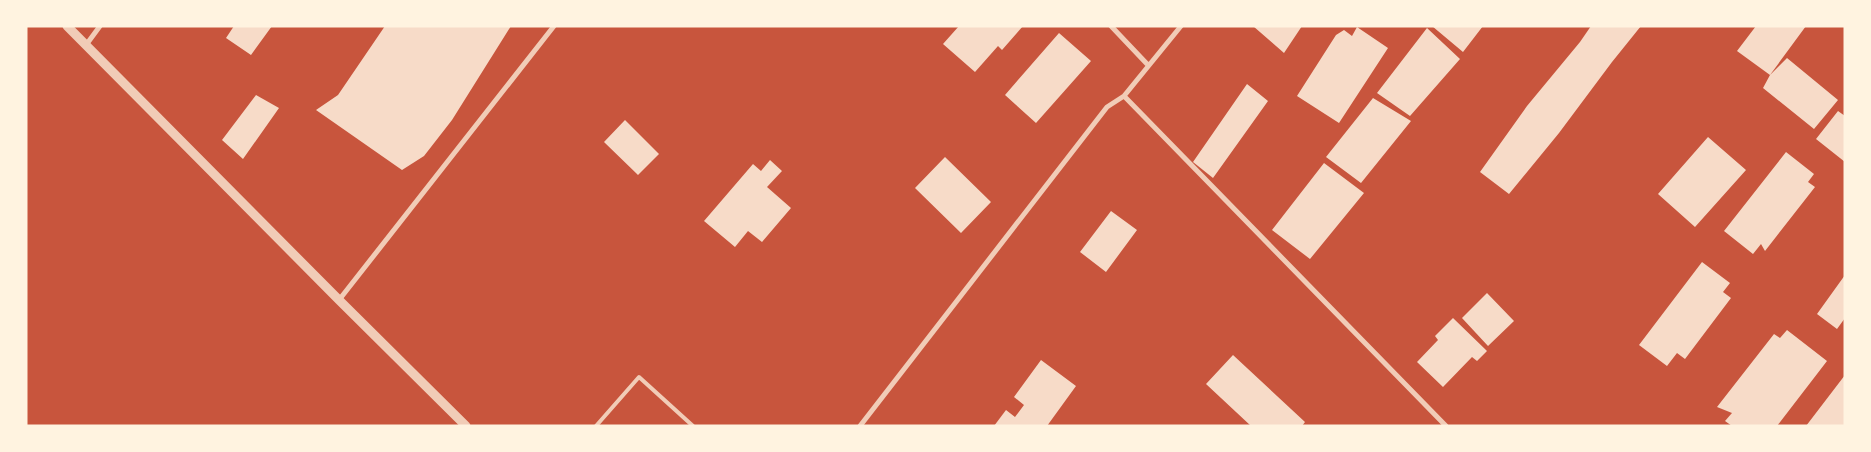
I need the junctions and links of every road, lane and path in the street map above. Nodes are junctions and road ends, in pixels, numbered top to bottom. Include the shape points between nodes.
1 (67, 26) edge
2 (100, 26) edge
3 (554, 26) edge
4 (1111, 26) edge
5 (1181, 26) edge
6 (86, 45) junction
7 (1148, 65) junction
8 (1124, 96) junction
9 (339, 300) junction
10 (466, 426) edge
11 (596, 426) edge
12 (693, 426) edge
13 (860, 426) edge
14 (1446, 426) edge

1 - 6 street
2 - 6 street
3 - 9 street
4 - 7 street
5 - 7 street
6 - 9 street
7 - 8 street
8 - 13 street via 1107,107
8 - 14 street
9 - 10 street
11 - 12 lane via 639,377

